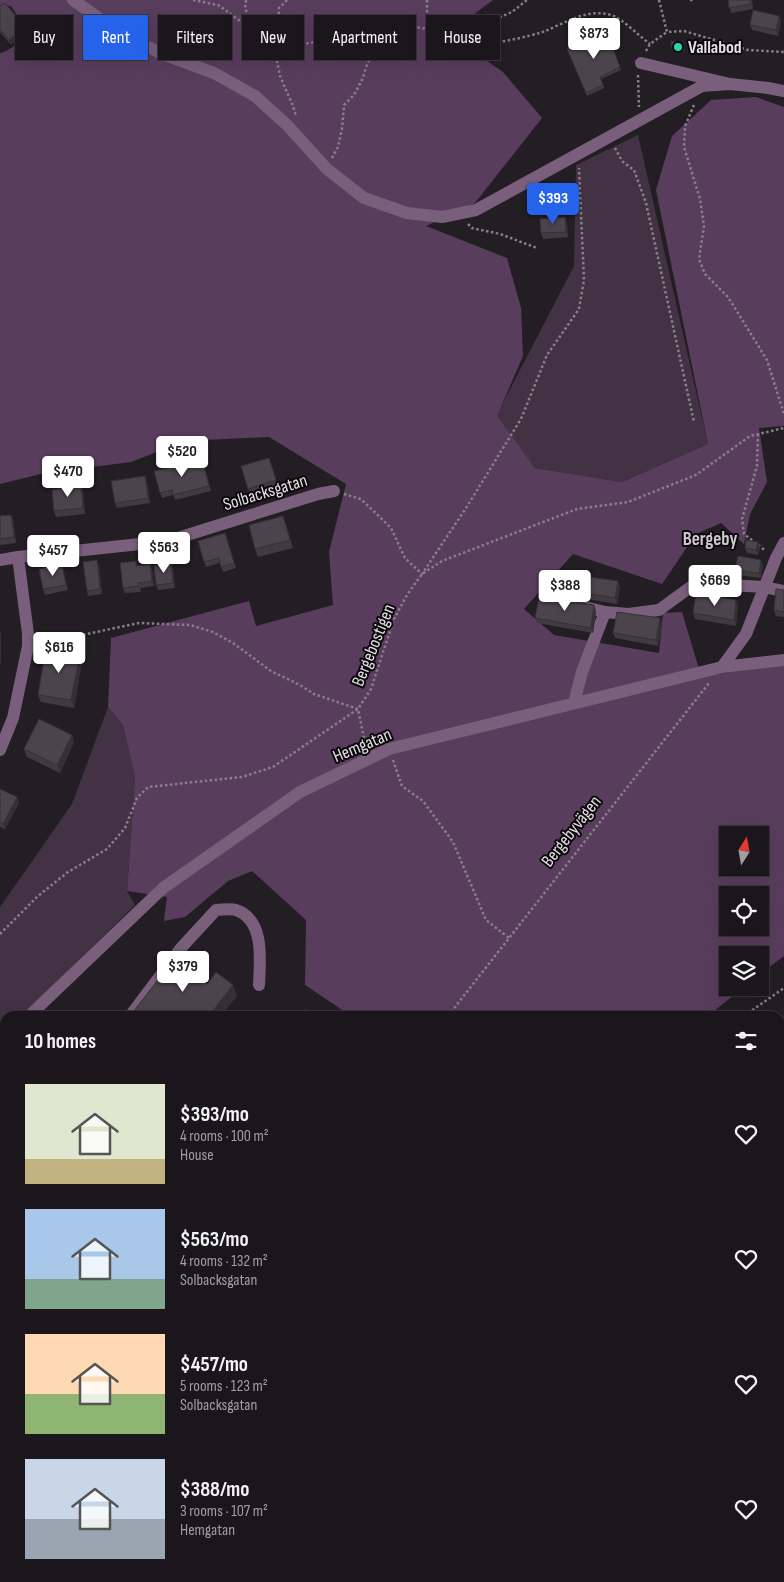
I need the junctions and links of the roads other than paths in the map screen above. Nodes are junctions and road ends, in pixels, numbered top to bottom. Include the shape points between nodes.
1 (73, 0) edge
2 (641, 63) road end
3 (730, 84) junction
4 (784, 91) edge
5 (334, 492) road end
6 (784, 543) edge
7 (18, 557) junction
8 (0, 560) edge
9 (764, 587) junction
10 (784, 591) edge
11 (544, 597) edge
12 (605, 612) junction
13 (784, 660) edge
14 (722, 667) junction
15 (574, 703) junction
16 (0, 750) edge
17 (259, 985) dead end
18 (34, 1011) edge
19 (134, 1011) edge

1 - 3 street via 120,32 160,53 214,73 255,96 327,168 364,198 407,213 442,217 476,210 702,86
2 - 3 street
3 - 4 street
5 - 7 street, Solbacksgatan via 318,494 168,541
6 - 9 street
7 - 8 street, Solbacksgatan
7 - 16 street via 28,646 13,718
9 - 10 street
9 - 12 street via 696,583 659,610 628,614
9 - 14 street via 746,634
11 - 12 street
12 - 15 street
13 - 14 street, Hemgatan
14 - 15 street, Hemgatan
15 - 18 street, Hemgatan via 389,749 300,792 163,888
17 - 19 street via 256,929 249,917 234,909 216,910 181,948

